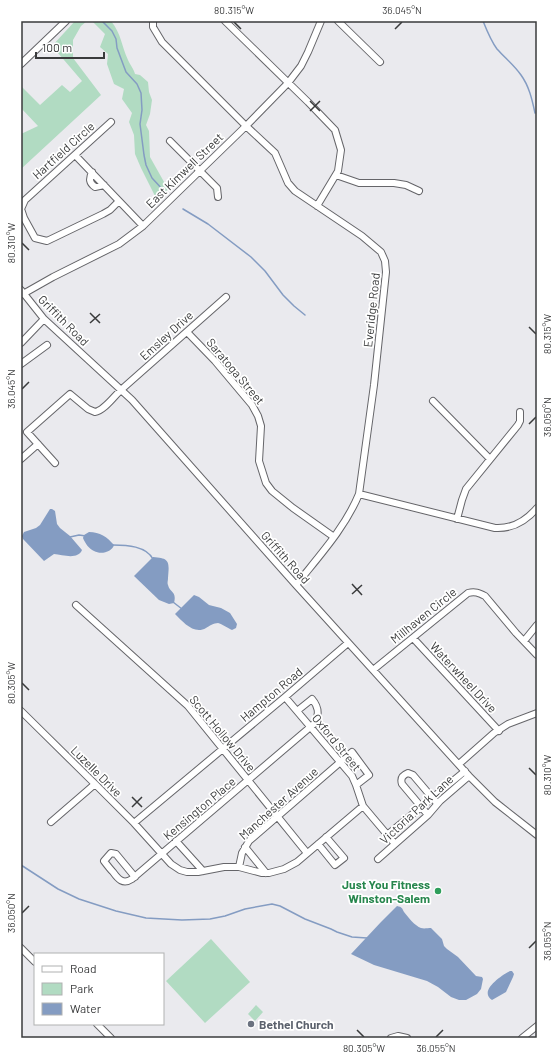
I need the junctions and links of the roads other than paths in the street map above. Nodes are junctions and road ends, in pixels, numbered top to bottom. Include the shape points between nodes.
1 (66, 21) edge
2 (153, 21) edge
3 (225, 21) edge
4 (321, 21) edge
5 (338, 21) edge
6 (380, 62) dead end
7 (21, 64) edge
8 (288, 83) junction
9 (111, 122) dead end
10 (246, 126) junction
11 (170, 141) dead end
12 (75, 154) junction
13 (200, 171) junction
14 (336, 175) junction
15 (419, 191) dead end
16 (218, 197) dead end
17 (119, 201) junction
18 (317, 206) junction
19 (143, 226) junction
20 (22, 292) edge
21 (226, 297) dead end
22 (44, 319) junction
23 (188, 332) junction
24 (21, 343) edge
25 (47, 345) dead end
26 (21, 364) edge
27 (121, 390) junction
28 (433, 401) dead end
29 (520, 412) dead end
30 (38, 444) junction
31 (21, 459) edge
32 (490, 459) junction
33 (55, 463) dead end
34 (359, 494) junction
35 (537, 508) edge
36 (457, 519) junction
37 (334, 537) junction
38 (296, 585) junction
39 (76, 605) dead end
40 (537, 625) edge
41 (413, 638) junction
42 (524, 641) junction
43 (348, 643) junction
44 (537, 655) edge
45 (373, 670) junction
46 (285, 697) junction
47 (21, 711) edge
48 (297, 711) junction
49 (537, 713) edge
50 (311, 727) junction
51 (499, 731) junction
52 (223, 749) junction
53 (341, 762) junction
54 (462, 767) junction
55 (469, 776) junction
56 (249, 780) junction
57 (95, 784) junction
58 (356, 785) junction
59 (432, 798) junction
60 (437, 804) junction
61 (362, 806) junction
62 (421, 806) junction
63 (428, 815) junction
64 (277, 816) junction
65 (52, 822) dead end
66 (134, 823) junction
67 (537, 826) edge
68 (531, 831) junction
69 (387, 835) junction
70 (537, 835) edge
71 (326, 837) junction
72 (176, 841) junction
73 (318, 844) junction
74 (395, 844) junction
75 (245, 847) junction
76 (307, 853) junction
77 (162, 854) junction
78 (378, 859) dead end
79 (239, 867) junction
80 (202, 871) junction
81 (266, 873) junction
82 (135, 877) junction
83 (21, 948) edge
84 (34, 961) edge
85 (98, 1025) edge
86 (537, 1026) edge
87 (111, 1038) edge
88 (391, 1038) edge
89 (407, 1038) edge
90 (522, 1038) edge

1 - 7 street
2 - 10 street, Everidge Road via 162,42
3 - 8 street
4 - 8 street, East Kimwell Street via 301,66
5 - 6 street
8 - 10 street, East Kimwell Street
8 - 14 street via 336,130 341,150
9 - 12 street, Hartfield Circle
10 - 13 street, East Kimwell Street
10 - 18 street, Everidge Road via 275,153 288,183 295,191
11 - 13 street
12 - 17 street
12 - 17 street, Hartfield Circle via 25,200 21,209 35,238 47,241 110,210
13 - 16 street via 217,188
13 - 19 street, East Kimwell Street
14 - 15 street via 359,183 394,183
14 - 18 street
17 - 19 street
18 - 34 street, Everidge Road via 362,236 381,252 385,261 374,385
19 - 20 street, East Kimwell Street via 119,244
20 - 22 street, Griffith Road
21 - 23 street, Emsley Drive
22 - 24 street
22 - 27 street, Griffith Road
23 - 27 street, Emsley Drive
23 - 37 street, Saratoga Street via 252,405 258,416 261,426 259,461 264,479 272,491
25 - 26 street
27 - 30 street, Emsley Drive via 100,411 95,412 70,394 27,432
27 - 38 street, Griffith Road
28 - 32 street
29 - 32 street via 518,425
30 - 31 street
30 - 33 street
32 - 36 street via 464,493
34 - 36 street
34 - 37 street, Everidge Road
35 - 36 street via 525,520 500,528
37 - 38 street, Everidge Road
38 - 43 street, Griffith Road
39 - 52 street, Scott Hollow Drive via 188,706
40 - 42 street
41 - 42 street, Millhaven Circle via 468,593 473,592 485,596
41 - 45 street, Millhaven Circle
41 - 51 street, Waterwheel Drive
42 - 44 street, Millhaven Circle
43 - 45 street, Griffith Road
43 - 46 street, Hampton Road
45 - 54 street, Griffith Road
46 - 48 street, Oxford Street
46 - 52 street, Hampton Road
47 - 57 street, Luzelle Drive
48 - 50 street, Oxford Street
48 - 50 street, Kensington Place via 312,699 318,711 317,719
49 - 51 street via 508,724
50 - 53 street, Oxford Street
50 - 56 street, Kensington Place
51 - 54 street via 494,733
52 - 56 street, Scott Hollow Drive
52 - 66 street, Hampton Road
53 - 58 street, Oxford Street
53 - 58 street, Manchester Avenue via 352,752 369,775
53 - 64 street, Manchester Avenue
54 - 55 street, Griffith Road
54 - 59 street, Victoria Park Lane
55 - 60 street, Victoria Park Lane
55 - 68 street, Griffith Road via 495,802
56 - 64 street, Scott Hollow Drive
56 - 72 street, Kensington Place
57 - 65 street
57 - 66 street, Luzelle Drive
58 - 61 street, Oxford Street
59 - 60 street
59 - 62 street, Victoria Park Lane
59 - 62 street via 413,775 406,774 401,778 402,784
60 - 63 street, Victoria Park Lane
61 - 69 street
61 - 71 street, Luzelle Drive
62 - 63 street
62 - 69 street, Victoria Park Lane
63 - 74 street, Victoria Park Lane
64 - 75 street, Manchester Avenue
64 - 76 street, Scott Hollow Drive
66 - 77 street, Luzelle Drive
67 - 68 street
68 - 70 street, Griffith Road
69 - 74 street
71 - 73 street, Luzelle Drive
71 - 73 street via 344,858 336,865
72 - 77 street, Kensington Place
72 - 80 street
73 - 76 street, Luzelle Drive
74 - 78 street, Victoria Park Lane
75 - 79 street, Manchester Avenue
75 - 81 street
76 - 81 street, Luzelle Drive via 290,867
77 - 80 street, Luzelle Drive via 170,864 180,870 193,873
77 - 82 street, Kensington Place
79 - 80 street, Luzelle Drive
79 - 81 street, Luzelle Drive
82 - 82 street via 116,854 111,853 104,861 122,881 128,882
83 - 84 street
85 - 87 street
86 - 90 street
88 - 89 street

